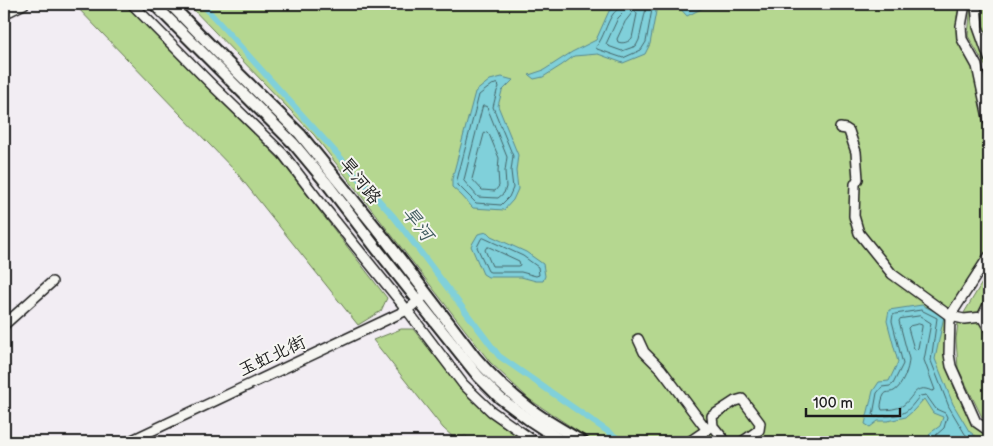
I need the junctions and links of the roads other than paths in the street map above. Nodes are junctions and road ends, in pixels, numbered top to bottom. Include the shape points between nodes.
1 (24, 4) edge
2 (132, 4) edge
3 (154, 4) edge
4 (170, 4) edge
5 (965, 4) edge
6 (976, 4) edge
7 (4, 14) edge
8 (989, 58) edge
9 (989, 122) edge
10 (840, 128) dead end
11 (989, 256) edge
12 (52, 282) dead end
13 (427, 294) junction
14 (418, 301) junction
15 (989, 303) edge
16 (407, 310) junction
17 (950, 316) junction
18 (982, 317) junction
19 (4, 325) edge
20 (989, 329) edge
21 (638, 339) dead end
22 (471, 361) junction
23 (710, 428) junction
24 (989, 431) edge
25 (128, 442) edge
26 (535, 442) edge
27 (563, 442) edge
28 (583, 442) edge
29 (689, 442) edge
30 (726, 442) edge
31 (742, 442) edge

1 - 7 street
2 - 16 street via 283,154
3 - 14 main road, 旱河路 via 293,143
4 - 13 main road, 旱河路 via 300,134
5 - 9 street via 962,39 977,66
6 - 8 street via 978,27
10 - 17 street via 848,131 856,152 858,179 854,216 859,234 892,274
11 - 17 street
12 - 19 street
13 - 14 street, 玉虹北街
13 - 22 main road, 旱河路
14 - 16 street, 玉虹北街
14 - 22 main road, 旱河路
15 - 18 street
16 - 25 street, 玉虹北街
16 - 26 street via 463,384 491,411
17 - 18 street via 964,319
17 - 24 street via 951,366 976,422
18 - 20 street
21 - 23 street via 644,352
22 - 27 main road, 旱河路 via 500,398
22 - 28 main road, 旱河路 via 485,369 533,411
23 - 29 street
23 - 30 street
23 - 31 street via 712,416 742,399 760,423 760,430

